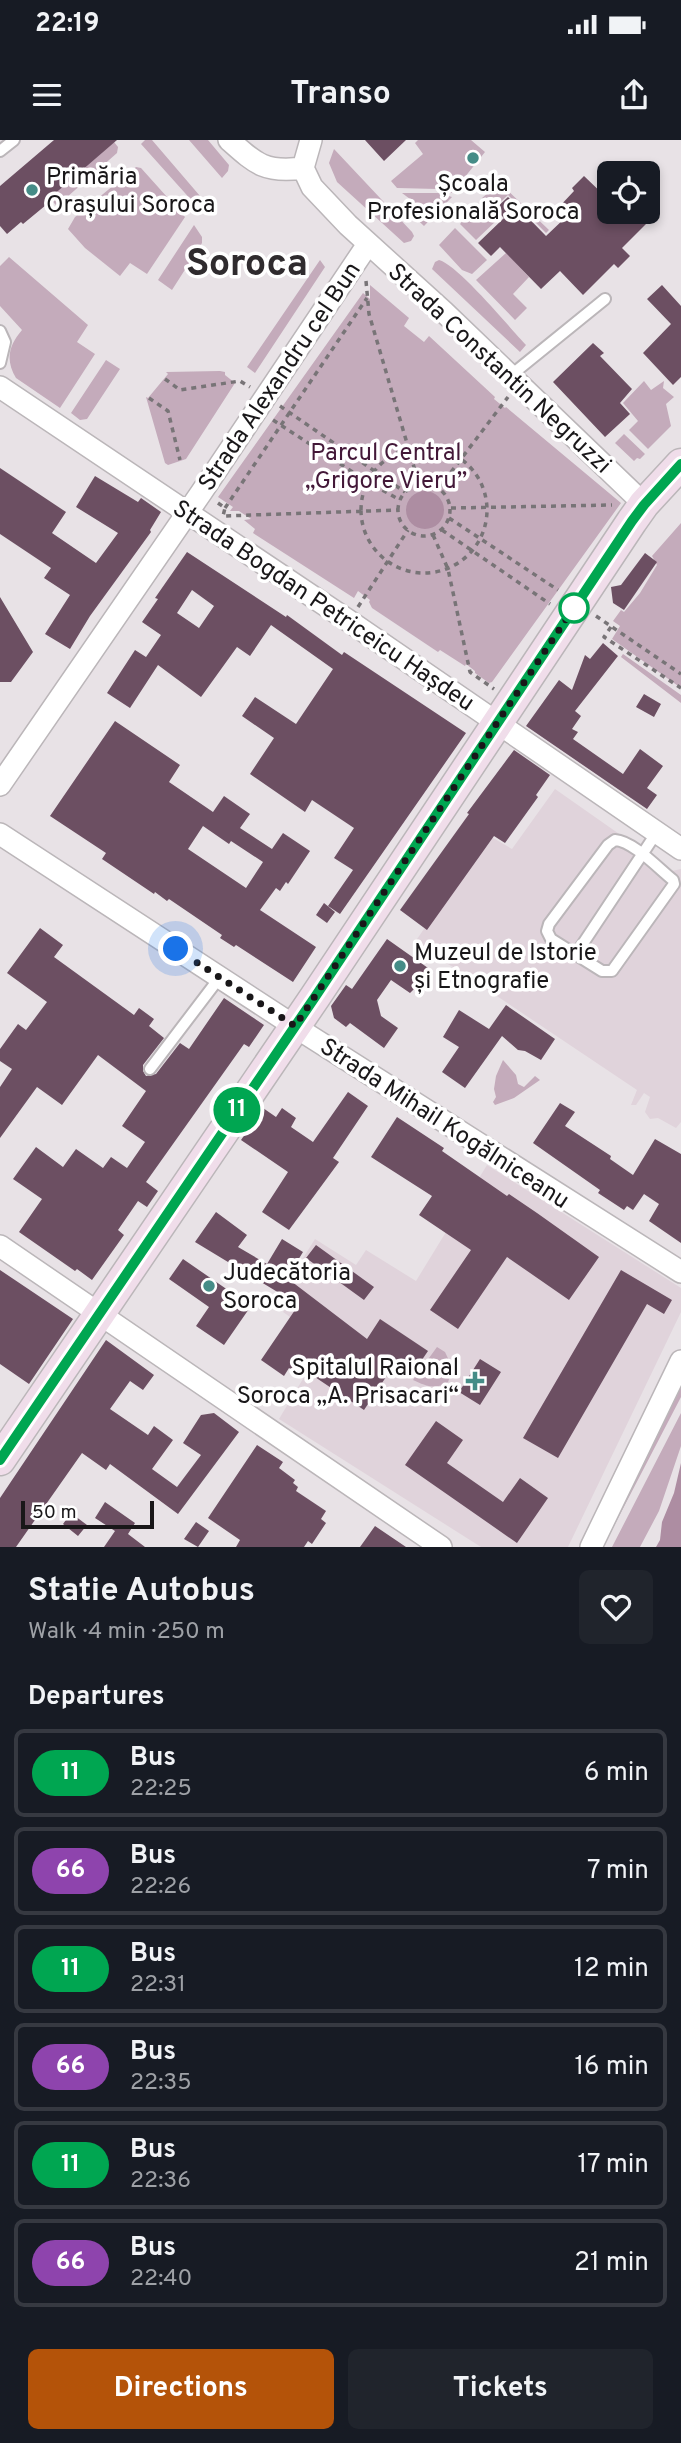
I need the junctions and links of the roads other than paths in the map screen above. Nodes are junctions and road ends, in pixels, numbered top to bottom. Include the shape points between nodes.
1 (14, 140) edge
2 (229, 140) edge
3 (311, 140) edge
4 (0, 151) edge
5 (303, 168) junction
6 (368, 244) junction
7 (605, 299) dead end
8 (0, 331) edge
9 (0, 363) edge
10 (513, 380) junction
11 (0, 387) edge
12 (681, 464) edge
13 (644, 505) junction
14 (187, 514) junction
15 (505, 711) junction
16 (0, 785) edge
17 (657, 832) junction
18 (0, 834) edge
19 (681, 849) edge
20 (642, 854) junction
21 (576, 954) junction
22 (220, 978) junction
23 (295, 1026) junction
24 (150, 1069) dead end
25 (0, 1246) edge
26 (681, 1272) edge
27 (99, 1312) junction
28 (681, 1361) edge
29 (0, 1460) edge
30 (441, 1547) edge
31 (591, 1547) edge

1 - 4 lane
2 - 5 street via 267,169
3 - 5 street
5 - 6 street, Strada Constantin Negruzzi via 312,187
6 - 10 street, Strada Constantin Negruzzi
6 - 14 street, Strada Alexandru cel Bun
7 - 10 lane
8 - 9 lane via 5,342
10 - 13 street, Strada Constantin Negruzzi
11 - 14 street, Strada Bogdan Petriceicu Hașdeu
12 - 13 main road
13 - 15 main road
14 - 15 street, Strada Bogdan Petriceicu Hașdeu via 349,621
14 - 16 street, Strada Alexandru cel Bun
15 - 17 street, Strada Bogdan Petriceicu Hașdeu
15 - 23 main road
17 - 19 street, Strada Bogdan Petriceicu Hașdeu
17 - 20 lane
18 - 22 street, Strada Mihail Kogălniceanu
20 - 21 lane
20 - 21 lane via 620,840 608,845 549,924 551,939
20 - 21 lane via 673,880 671,889 612,971 602,971
22 - 23 street, Strada Mihail Kogălniceanu
22 - 24 lane
23 - 26 street, Strada Mihail Kogălniceanu
23 - 27 main road
25 - 27 street
27 - 29 main road
27 - 30 street
28 - 31 street

